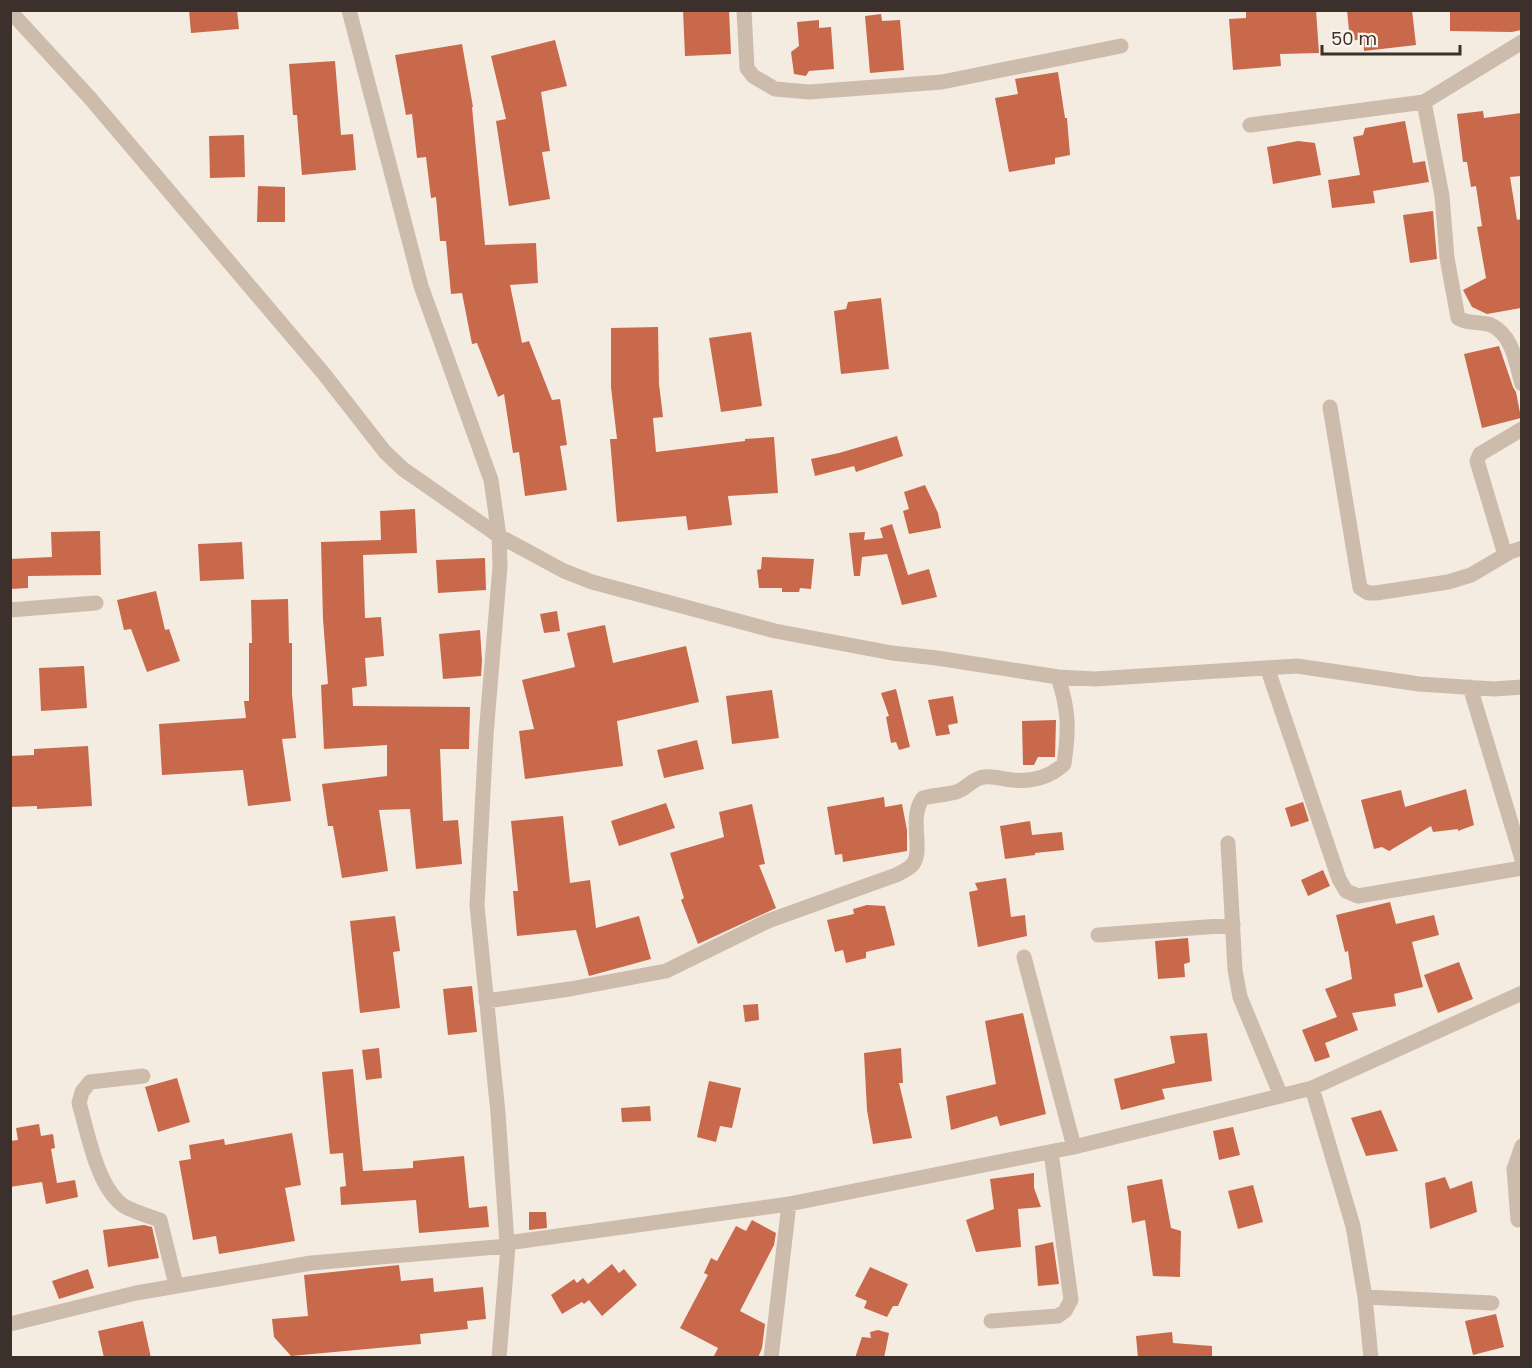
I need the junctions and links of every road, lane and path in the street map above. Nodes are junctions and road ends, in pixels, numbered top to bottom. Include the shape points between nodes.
1 (349, 10) edge
2 (744, 10) edge
3 (10, 11) edge
4 (1521, 42) edge
5 (1121, 46) dead end
6 (1424, 102) junction
7 (1250, 125) dead end
8 (1521, 384) edge
9 (1330, 407) dead end
10 (1521, 429) edge
11 (499, 536) junction
12 (1516, 550) edge
13 (96, 603) dead end
14 (10, 610) edge
15 (1268, 670) junction
16 (1058, 677) junction
17 (1470, 687) junction
18 (1521, 687) edge
19 (1228, 843) dead end
20 (1521, 859) edge
21 (1521, 868) edge
22 (1233, 925) junction
23 (1098, 935) dead end
24 (1024, 957) dead end
25 (1521, 993) edge
26 (486, 1001) junction
27 (143, 1076) dead end
28 (1312, 1088) junction
29 (1281, 1096) junction
30 (1521, 1146) edge
31 (1074, 1147) junction
32 (1052, 1152) junction
33 (789, 1204) junction
34 (1518, 1220) dead end
35 (507, 1244) junction
36 (176, 1285) junction
37 (1365, 1297) junction
38 (1492, 1303) dead end
39 (991, 1321) dead end
40 (10, 1324) edge
41 (499, 1358) edge
42 (771, 1358) edge
43 (1371, 1358) edge

1 - 11 street via 421,286 491,480
2 - 5 street via 747,68 775,89 809,92 942,82
3 - 11 street via 90,98 324,374 385,452 403,469
4 - 6 street
6 - 7 street
6 - 8 street via 1442,196 1447,258 1458,318 1466,323 1490,325 1501,332 1512,348
9 - 12 street via 1360,588 1376,593 1448,582 1471,575
10 - 12 street via 1480,454 1477,461 1503,548
11 - 16 street via 592,582 775,631
11 - 26 street via 477,906
13 - 14 street
15 - 16 street via 1095,679
15 - 17 street via 1297,666 1419,684
15 - 21 street via 1346,891 1358,896
16 - 26 street via 1067,703 1069,733 1064,765 1038,780 983,777 954,793 923,798 916,812 916,857 912,866 897,875 768,921 666,971
17 - 18 street
17 - 20 street
19 - 22 street
22 - 23 street
22 - 29 street via 1240,997
24 - 31 street
25 - 28 street
26 - 35 street
27 - 36 street via 90,1082 79,1103 109,1190 124,1206 160,1220
28 - 29 street
28 - 37 street via 1353,1226
29 - 31 street
30 - 34 street via 1514,1169
31 - 32 street
32 - 33 street
32 - 39 street via 1071,1300 1058,1316
33 - 35 street
33 - 42 street
35 - 36 street via 311,1263
35 - 41 street
36 - 40 street
37 - 38 street
37 - 43 street

